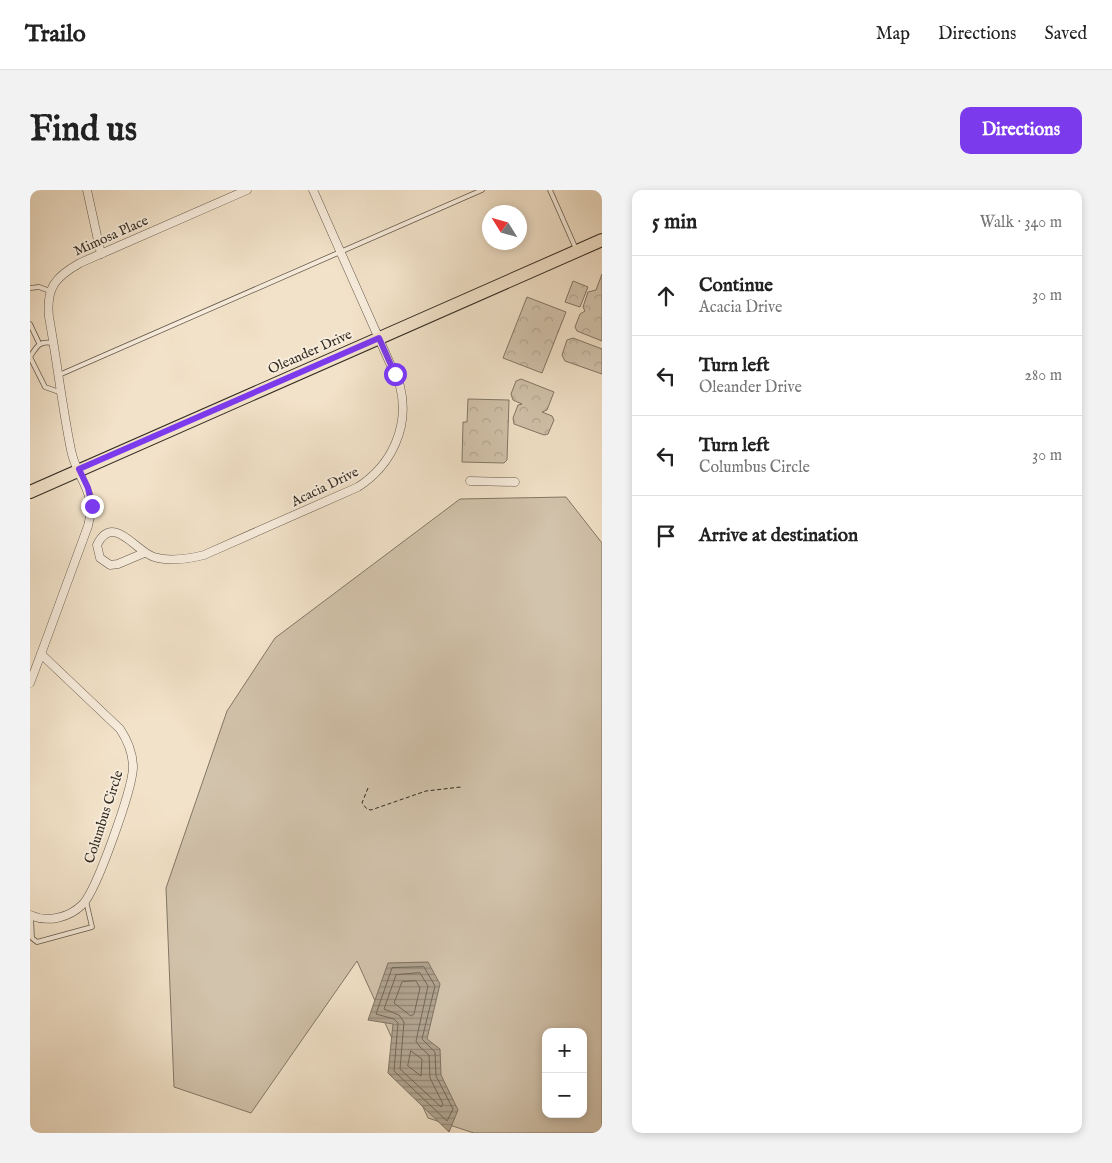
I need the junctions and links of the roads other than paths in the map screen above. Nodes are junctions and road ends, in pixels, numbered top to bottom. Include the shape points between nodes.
1 (87, 190) edge
2 (247, 190) edge
3 (312, 190) edge
4 (482, 190) edge
5 (550, 190) edge
6 (602, 240) edge
7 (577, 251) junction
8 (340, 252) junction
9 (102, 254) junction
10 (30, 288) edge
11 (50, 291) junction
12 (30, 324) edge
13 (379, 338) junction
14 (39, 343) junction
15 (54, 343) junction
16 (30, 357) edge
17 (59, 375) junction
18 (62, 393) junction
19 (79, 469) junction
20 (470, 481) dead end
21 (515, 482) dead end
22 (30, 492) edge
23 (144, 553) junction
24 (41, 654) junction
25 (30, 682) edge
26 (86, 900) junction
27 (31, 920) edge

1 - 9 street
2 - 9 street, Mimosa Place
3 - 8 street, Acacia Drive
4 - 8 lane
5 - 7 lane
6 - 7 main road, Oleander Drive
7 - 13 main road, Oleander Drive
8 - 13 street, Acacia Drive
8 - 17 lane
9 - 11 street, Mimosa Place via 65,272
10 - 11 lane
11 - 15 street via 48,301
12 - 14 lane
13 - 19 main road, Oleander Drive
13 - 23 street, Acacia Drive via 400,386 403,412 394,447 373,476 344,494 204,555 171,559
14 - 15 lane
14 - 16 lane
15 - 17 street
16 - 18 lane via 45,387
17 - 18 street
18 - 19 street via 72,453
19 - 22 main road, Oleander Drive
19 - 24 street via 91,497 91,516
20 - 21 street
23 - 23 street, Acacia Drive via 118,533 104,536 97,545 100,558 110,565
24 - 25 street
24 - 26 street, Columbus Circle via 120,729 132,756 129,789 95,884
26 - 27 street, Columbus Circle via 76,910 58,918
26 - 27 lane via 92,927 37,942 32,938

